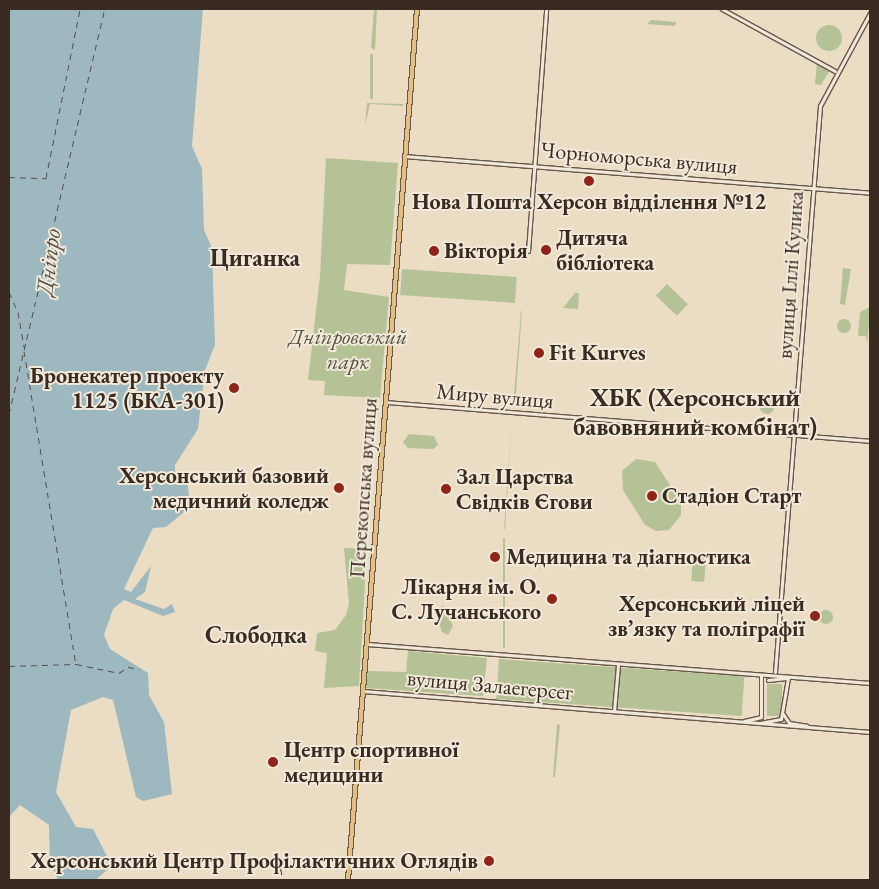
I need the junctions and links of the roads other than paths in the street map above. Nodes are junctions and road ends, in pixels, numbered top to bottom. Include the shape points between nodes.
1 (417, 9) edge
2 (546, 9) edge
3 (722, 9) edge
4 (870, 13) edge
5 (836, 72) junction
6 (405, 156) junction
7 (536, 166) junction
8 (813, 188) junction
9 (870, 193) edge
10 (528, 251) dead end
11 (386, 402) junction
12 (794, 436) junction
13 (870, 441) edge
14 (367, 644) junction
15 (618, 665) junction
16 (775, 672) junction
17 (761, 676) junction
18 (771, 676) junction
19 (788, 678) junction
20 (780, 679) junction
21 (768, 680) junction
22 (870, 683) edge
23 (765, 685) junction
24 (785, 686) junction
25 (363, 691) junction
26 (614, 712) junction
27 (783, 712) junction
28 (762, 713) junction
29 (765, 720) junction
30 (743, 721) junction
31 (759, 723) junction
32 (769, 724) junction
33 (807, 726) junction
34 (870, 732) edge
35 (348, 880) edge

1 - 6 main road, Перекопська вулиця
2 - 7 street
3 - 5 street
4 - 5 street, вулиця Іллі Кулика
5 - 8 street, вулиця Іллі Кулика via 820,106
6 - 7 street, Чорноморська вулиця
6 - 11 main road, Перекопська вулиця
7 - 8 street, Чорноморська вулиця
7 - 10 street
8 - 9 street, Чорноморська вулиця
8 - 12 street, вулиця Іллі Кулика
11 - 12 street, Миру вулиця
11 - 14 main road, Перекопська вулиця
12 - 13 street, Миру вулиця
12 - 16 street, вулиця Іллі Кулика
14 - 15 street, вулиця Залаегерсег
14 - 25 main road, Перекопська вулиця
15 - 17 street, вулиця Залаегерсег
15 - 26 street
16 - 18 street
16 - 20 street
17 - 18 street, вулиця Залаегерсег
17 - 23 street
18 - 20 street, вулиця Залаегерсег
18 - 21 street
19 - 20 street
19 - 22 street
19 - 24 street
20 - 21 street
20 - 24 street
21 - 23 street
23 - 28 street
24 - 27 street
25 - 26 street, вулиця Залаегерсег
25 - 35 main road, Перекопська вулиця
26 - 30 street, вулиця Залаегерсег
27 - 29 street via 778,721
27 - 33 street via 789,723
28 - 29 street
28 - 30 street via 758,720
29 - 31 street
29 - 32 street
30 - 31 street, вулиця Залаегерсег
31 - 32 street, вулиця Залаегерсег
32 - 33 street, вулиця Залаегерсег
33 - 34 street

